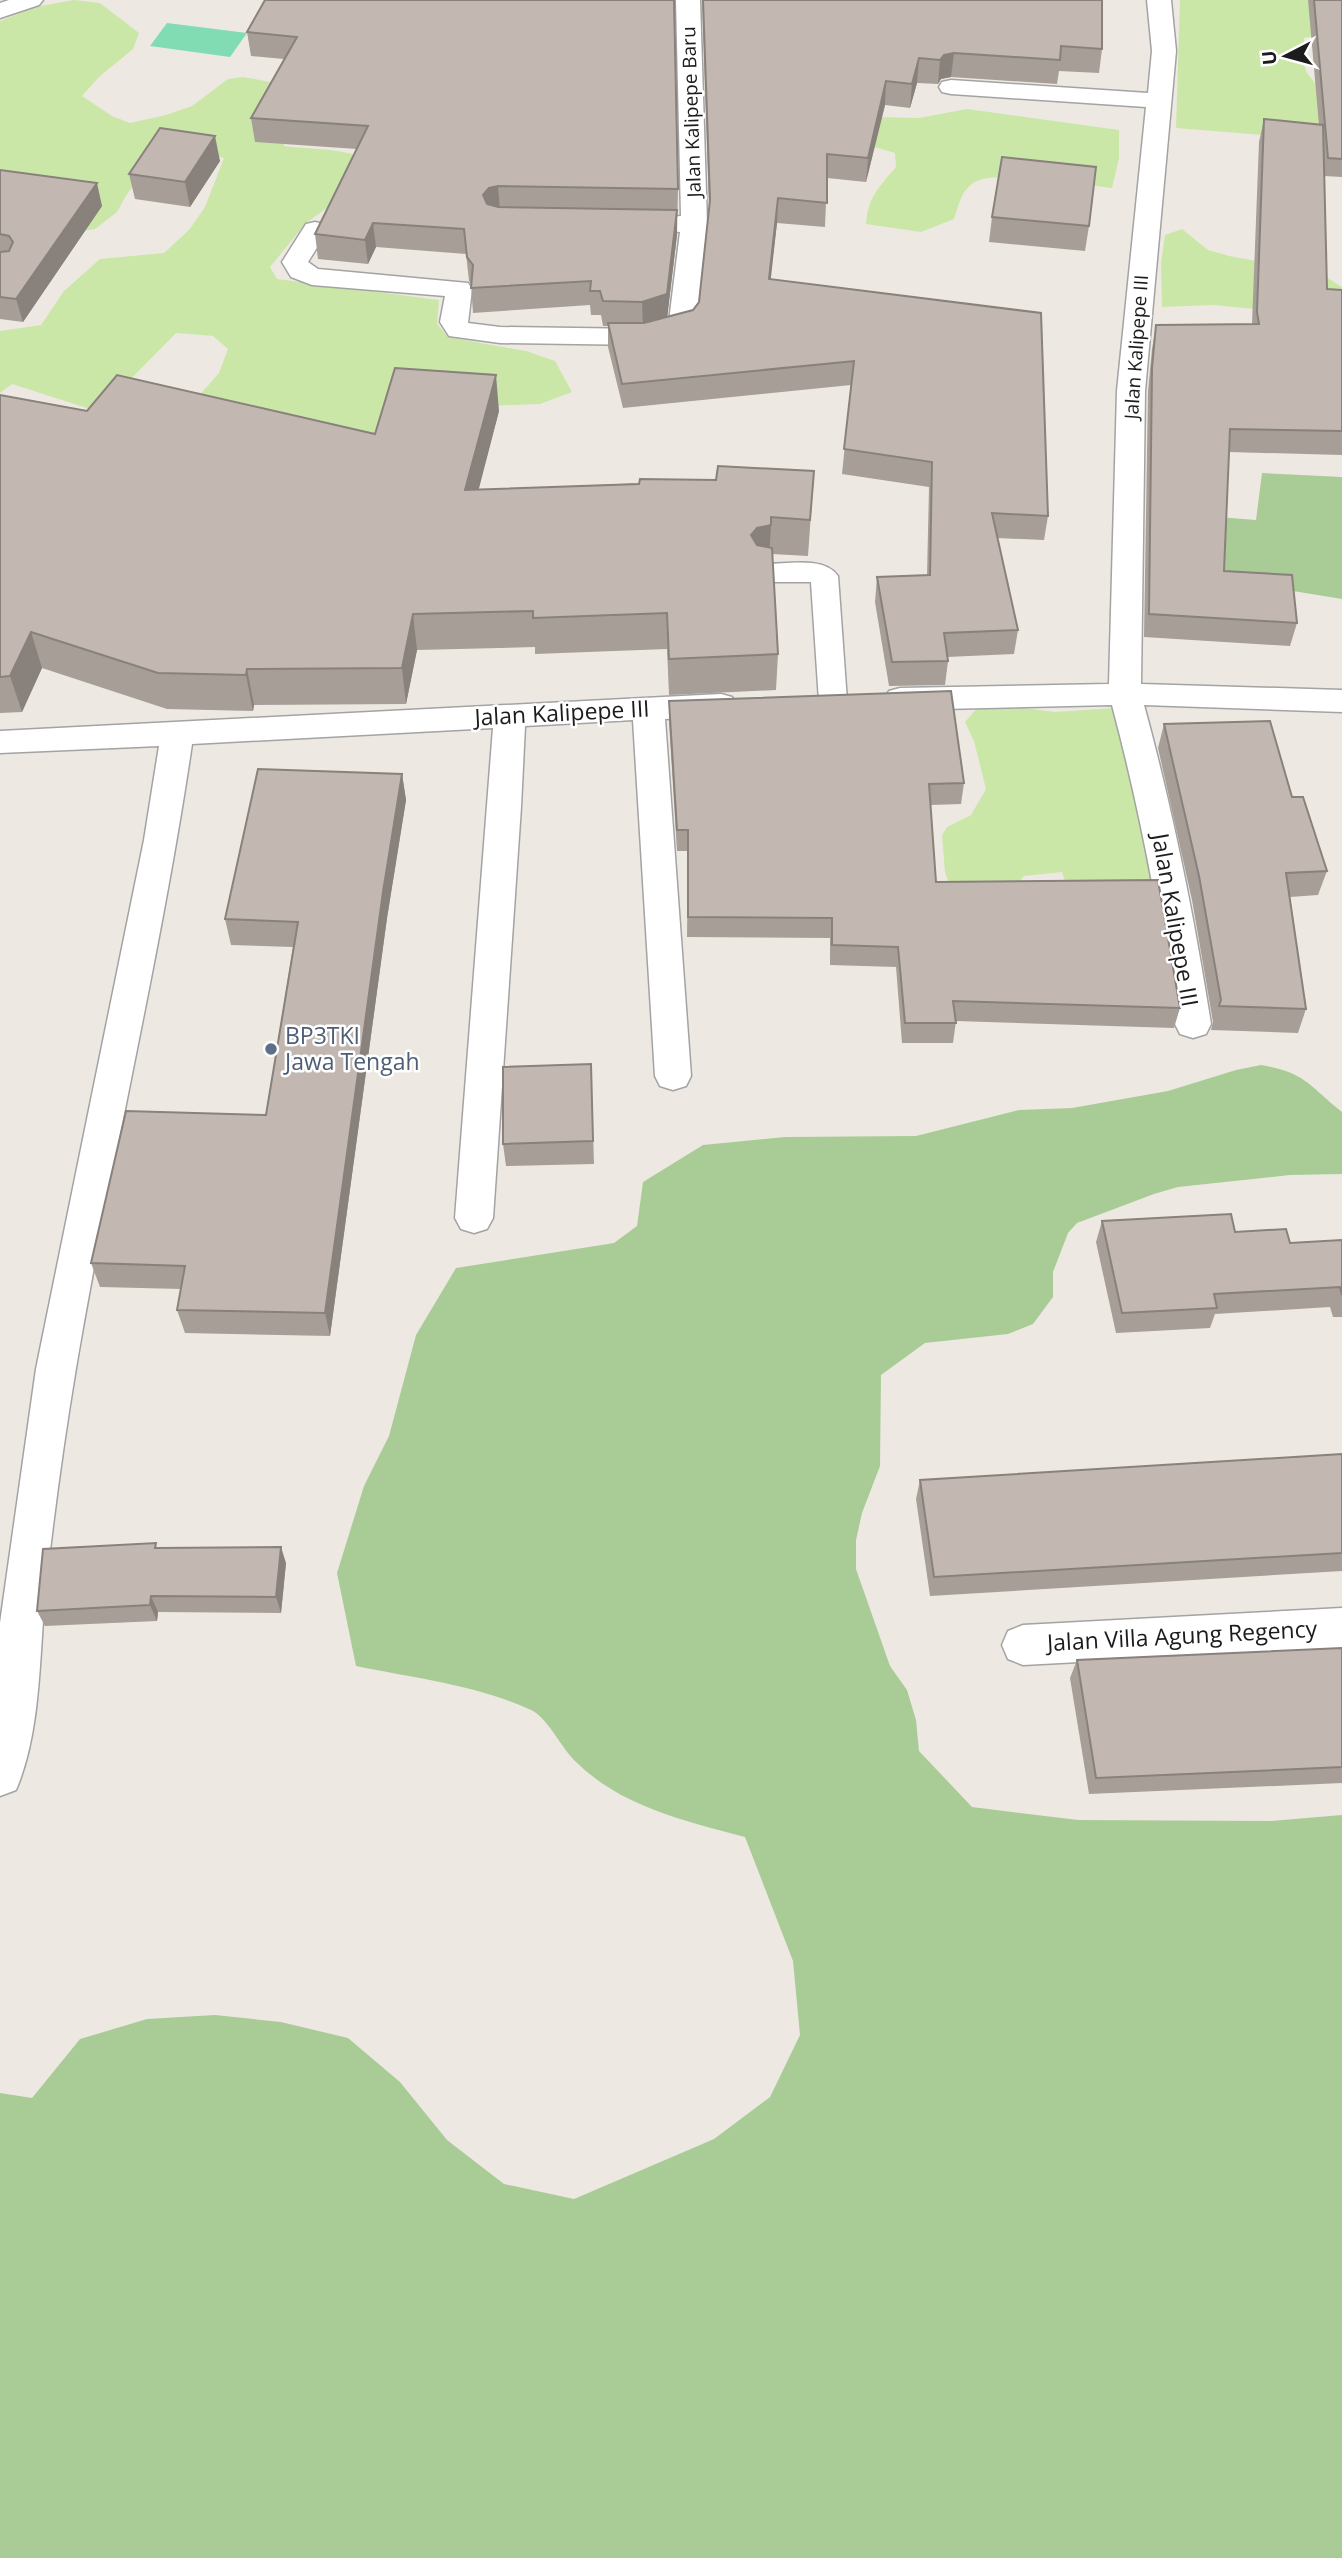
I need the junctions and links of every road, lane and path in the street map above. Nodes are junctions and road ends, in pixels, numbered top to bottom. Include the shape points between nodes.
1 (31, 0) edge
2 (688, 0) edge
3 (1159, 0) edge
4 (0, 11) edge
5 (951, 87) dead end
6 (1159, 101) junction
7 (638, 223) edge
8 (694, 224) junction
9 (315, 230) edge
10 (766, 573) edge
11 (1125, 694) junction
12 (843, 700) joint
13 (1342, 701) edge
14 (753, 704) edge
15 (648, 709) junction
16 (509, 716) junction
17 (177, 736) junction
18 (0, 742) edge
19 (1193, 1024) dead end
20 (673, 1076) dead end
21 (474, 1218) dead end
22 (1342, 1628) edge
23 (1023, 1645) dead end
24 (0, 1775) edge

1 - 4 street
2 - 8 street, Jalan Kalipepe Baru
3 - 6 street, Jalan Kalipepe III via 1164,51
5 - 6 street
6 - 11 street, Jalan Kalipepe III via 1131,391
7 - 8 street, Jalan Kalipepe Baru
8 - 9 street, Jalan Kalipepe Baru via 682,326 644,337 459,330 454,322 459,289 312,277 300,271 295,262
10 - 12 lane via 824,576
11 - 12 street
11 - 13 street
11 - 19 street, Jalan Kalipepe III via 1153,800
14 - 15 street, Jalan Kalipepe III
15 - 16 street, Jalan Kalipepe III
15 - 20 street
16 - 17 street, Jalan Kalipepe III
16 - 21 street
17 - 18 street, Jalan Kalipepe III
17 - 24 street via 161,840 56,1369 25,1584 13,1710
22 - 23 street, Jalan Villa Agung Regency

